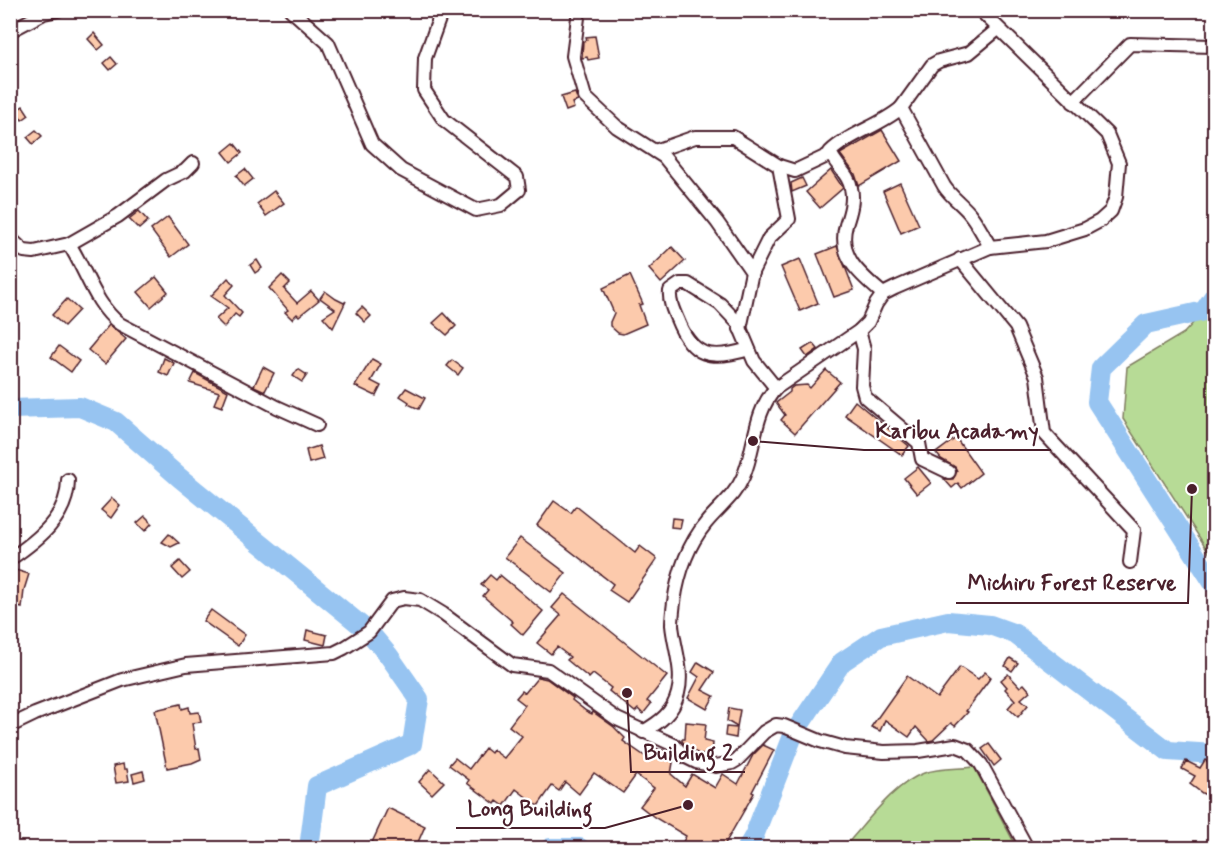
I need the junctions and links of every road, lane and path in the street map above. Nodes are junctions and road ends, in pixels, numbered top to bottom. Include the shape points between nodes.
1 (58, 10) edge
2 (291, 10) edge
3 (440, 10) edge
4 (579, 10) edge
5 (980, 10) edge
6 (998, 29) junction
7 (10, 31) edge
8 (1215, 46) edge
9 (1072, 102) junction
10 (901, 108) junction
11 (655, 151) junction
12 (831, 154) junction
13 (193, 163) dead end
14 (779, 166) junction
15 (10, 238) edge
16 (69, 244) junction
17 (990, 247) junction
18 (960, 259) junction
19 (752, 272) junction
20 (883, 294) junction
21 (740, 329) junction
22 (859, 332) junction
23 (749, 349) junction
24 (776, 388) junction
25 (316, 426) dead end
26 (949, 472) dead end
27 (68, 480) dead end
28 (10, 559) edge
29 (1130, 562) dead end
30 (10, 726) edge
31 (643, 732) junction
32 (1027, 849) edge

1 - 7 street
2 - 3 street via 328,43 372,144 401,170 476,210 501,205 519,190 517,177 444,120 424,90 425,58
4 - 11 street via 573,56 585,97 617,127
5 - 6 street
6 - 9 street
6 - 10 street via 969,53 932,65
8 - 9 street via 1130,44
9 - 17 street via 1107,134 1115,150 1118,179 1111,211 1100,221 1066,236
10 - 12 street
10 - 17 street via 950,196 977,223
11 - 14 street via 695,137 733,137
11 - 19 street via 702,203
12 - 14 street via 795,171
12 - 20 street via 852,192 843,242 845,252 864,278
13 - 16 street via 118,216
14 - 19 street via 789,219 769,238
15 - 16 street via 24,251
16 - 25 street via 105,310 120,324
17 - 18 street
18 - 20 street
18 - 29 street via 1016,327 1037,377 1044,433 1134,530
19 - 21 street
20 - 22 street
21 - 23 street
21 - 23 street via 720,304 688,284 670,291 674,312 692,347 714,354
22 - 24 street
22 - 26 street via 864,349 865,397 919,443 922,459
23 - 24 street
24 - 31 street via 759,418 743,477 705,524 687,554 679,576 672,624 679,692 668,715
27 - 28 street via 60,513 31,545
30 - 31 street via 122,680 186,665 334,653 369,632 392,602 404,598 420,600 443,614 512,665 548,670 617,719
31 - 32 street via 674,745 688,758 716,766 737,760 776,725 845,748 884,752 961,746 981,764

